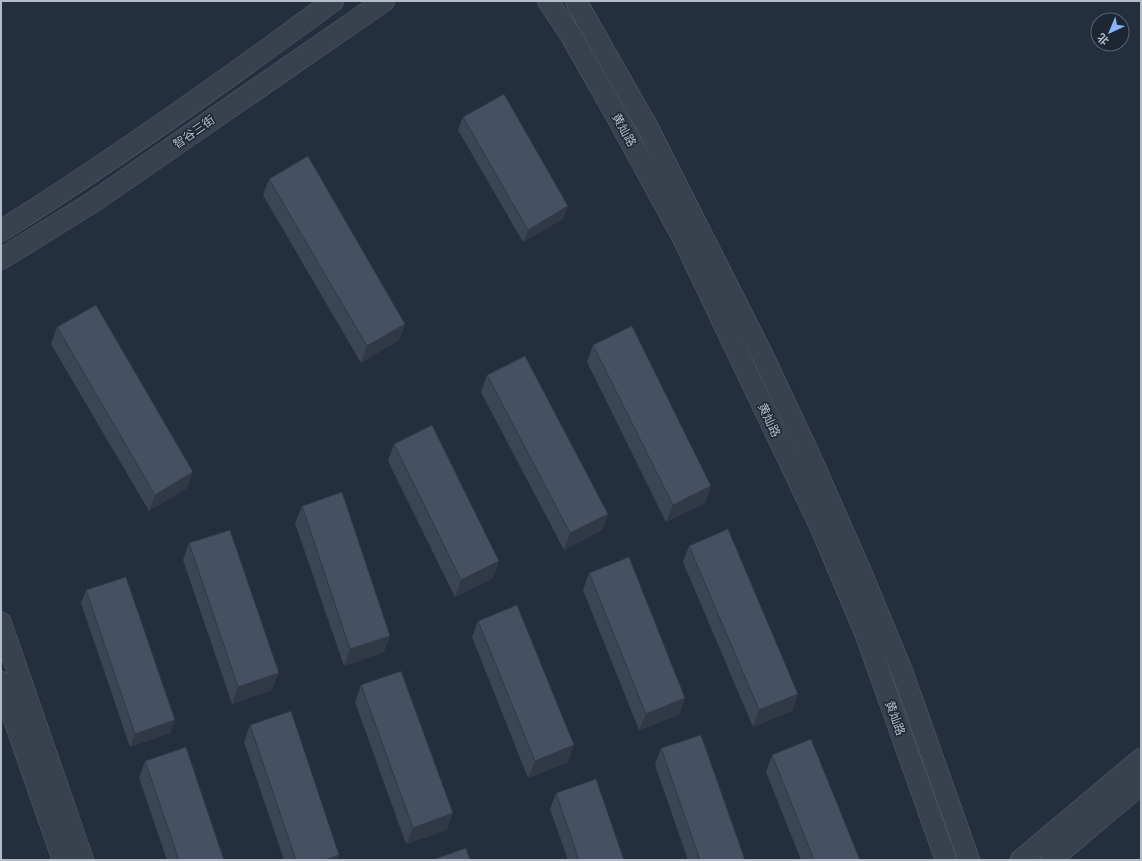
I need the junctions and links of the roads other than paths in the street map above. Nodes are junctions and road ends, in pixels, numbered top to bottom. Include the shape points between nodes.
1 (333, 1) edge
2 (384, 1) edge
3 (548, 1) edge
4 (576, 1) edge
5 (1, 231) edge
6 (1, 259) edge
7 (1, 623) edge
8 (1, 682) edge
9 (1141, 759) edge
10 (1141, 784) edge
11 (63, 860) edge
12 (83, 860) edge
13 (946, 860) edge
14 (969, 860) edge
15 (1021, 860) edge
16 (1051, 860) edge

1 - 5 street, 智谷三街 via 227,79
2 - 6 street, 智谷三街 via 93,202
3 - 13 street, 黄灿路 via 597,81 683,238 821,528 866,635
4 - 14 street, 黄灿路 via 648,128 763,356 809,454 902,671
7 - 12 street
8 - 11 street
9 - 15 street
10 - 16 street

